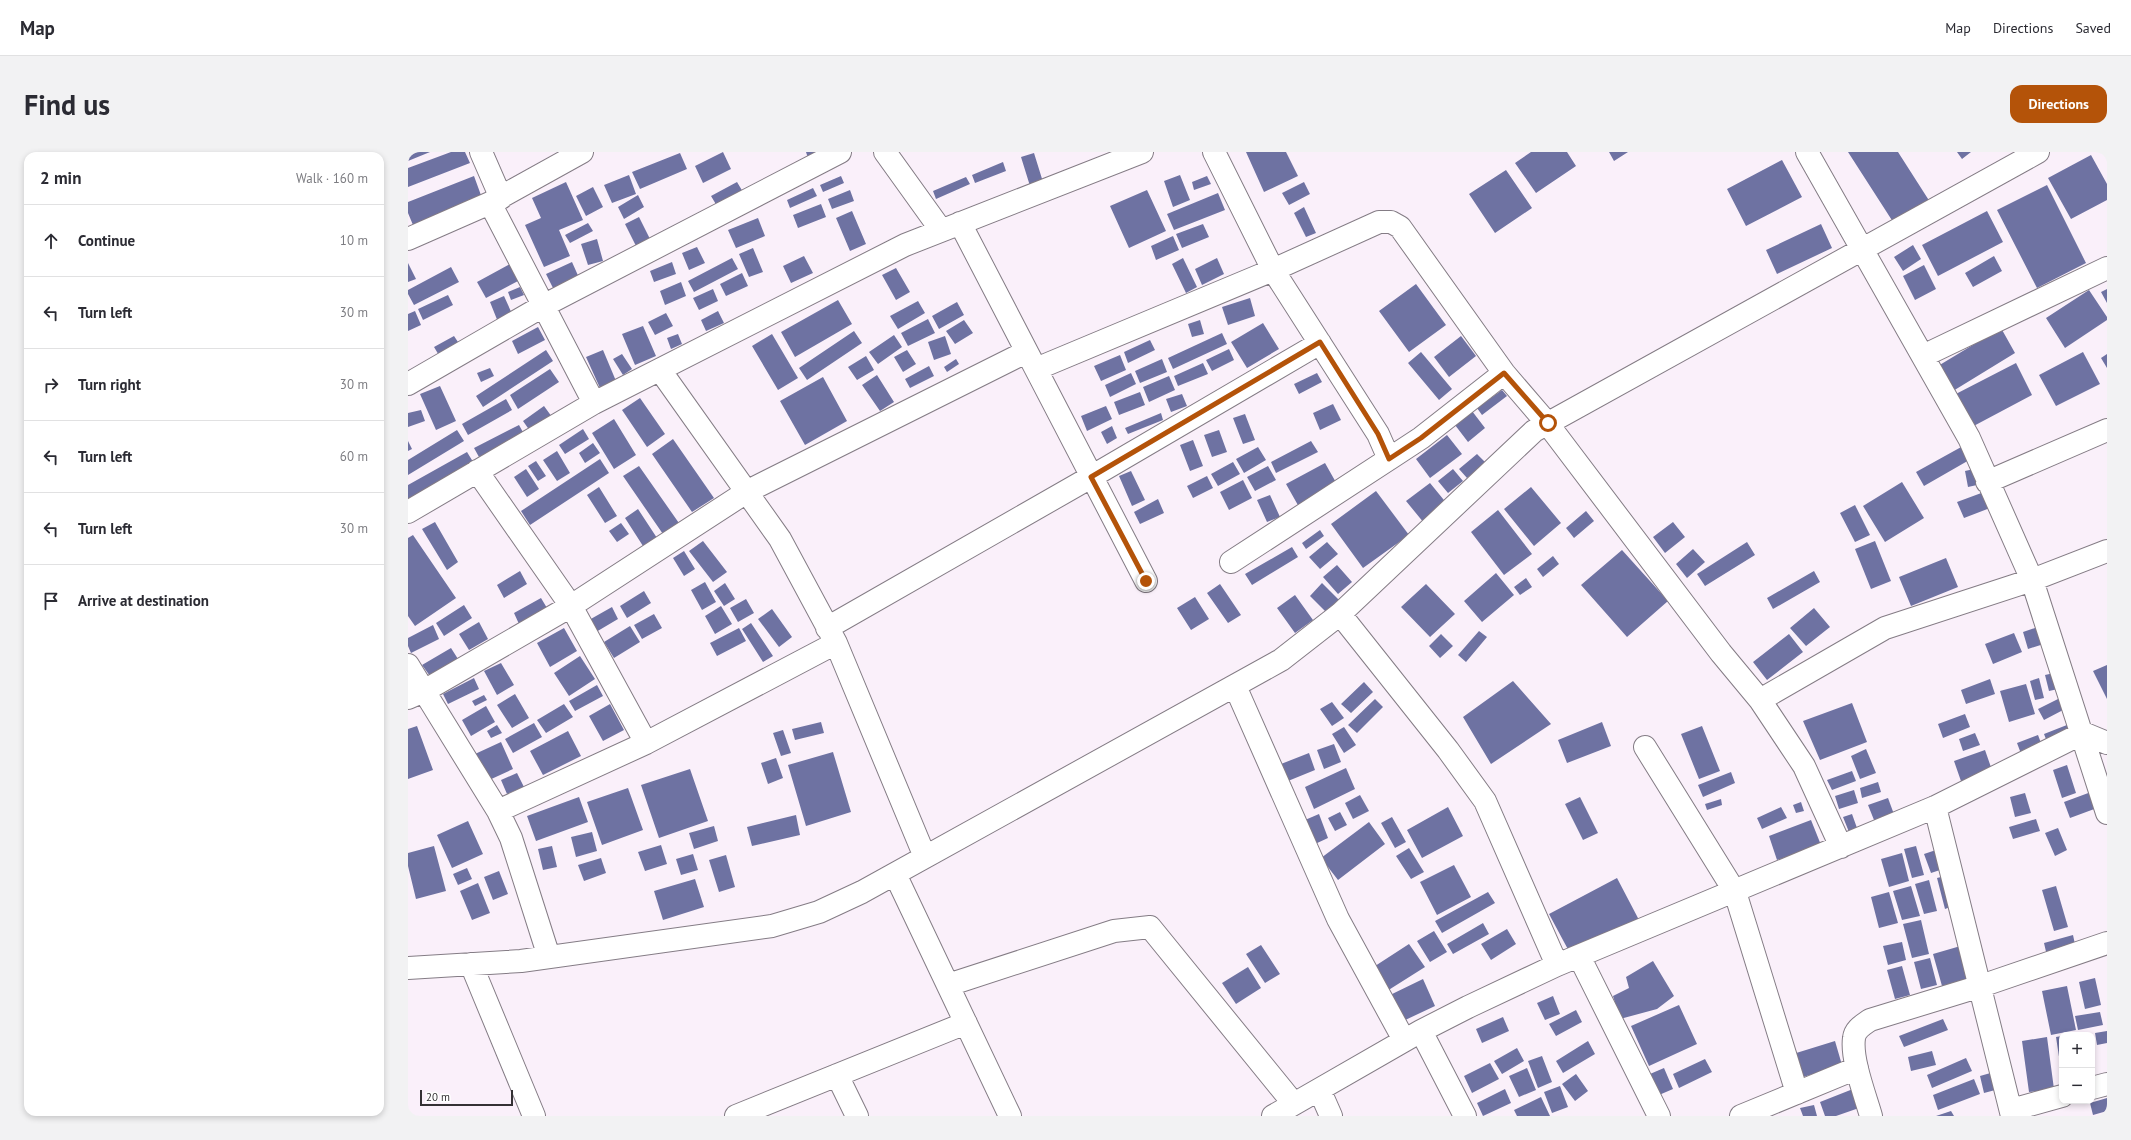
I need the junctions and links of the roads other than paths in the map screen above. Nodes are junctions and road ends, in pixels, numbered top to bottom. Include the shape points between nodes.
1 (481, 152) edge
2 (582, 152) edge
3 (840, 152) edge
4 (885, 152) edge
5 (1142, 152) edge
6 (1214, 152) edge
7 (1807, 152) edge
8 (2038, 152) edge
9 (495, 200) junction
10 (951, 227) junction
11 (408, 239) edge
12 (1862, 248) junction
13 (2107, 268) edge
14 (1273, 270) junction
15 (543, 306) junction
16 (1320, 342) junction
17 (1922, 356) junction
18 (1031, 360) junction
19 (660, 370) junction
20 (1504, 373) junction
21 (408, 384) edge
22 (594, 403) junction
23 (1548, 423) junction
24 (2107, 430) edge
25 (1389, 459) junction
26 (477, 471) junction
27 (1091, 477) junction
28 (1987, 482) junction
29 (748, 491) junction
30 (408, 512) edge
31 (2107, 551) edge
32 (1231, 562) dead end
33 (2032, 580) junction
34 (1146, 581) dead end
35 (572, 606) junction
36 (1340, 614) junction
37 (832, 636) junction
38 (408, 665) edge
39 (1235, 686) junction
40 (416, 694) edge
41 (1760, 700) junction
42 (2083, 733) junction
43 (646, 743) junction
44 (2107, 743) edge
45 (1645, 747) dead end
46 (1935, 807) junction
47 (498, 811) junction
48 (2107, 812) edge
49 (1842, 847) junction
50 (925, 858) junction
51 (894, 874) junction
52 (1735, 892) junction
53 (2107, 943) edge
54 (1579, 956) junction
55 (548, 957) junction
56 (470, 964) junction
57 (1557, 965) junction
58 (408, 968) edge
59 (948, 985) junction
60 (1981, 986) junction
61 (966, 1023) junction
62 (1412, 1035) junction
63 (1857, 1068) junction
64 (837, 1075) junction
65 (2107, 1084) edge
66 (2095, 1087) edge
67 (1320, 1091) junction
68 (1797, 1093) junction
69 (2059, 1097) edge
70 (1294, 1104) junction
71 (2012, 1113) edge
72 (534, 1116) edge
73 (736, 1116) edge
74 (857, 1116) edge
75 (1010, 1116) edge
76 (1273, 1116) edge
77 (1331, 1116) edge
78 (1465, 1116) edge
79 (1659, 1116) edge
80 (1741, 1116) edge
81 (1871, 1116) edge

1 - 9 street
2 - 9 street
3 - 15 street
4 - 10 street
5 - 10 street
6 - 14 street
7 - 12 street
8 - 12 street
9 - 11 street
9 - 15 street
10 - 18 street
10 - 19 street via 905,245
12 - 17 street
12 - 23 street
13 - 17 street
14 - 16 street
14 - 18 street
14 - 20 street via 1379,222 1391,222 1400,227
15 - 21 street
15 - 22 street
16 - 25 street via 1378,434
16 - 27 street
17 - 28 street via 1969,438
18 - 27 street
18 - 29 street
19 - 22 street
19 - 29 street
20 - 23 street
20 - 25 street via 1421,438
22 - 26 street
23 - 36 street via 1534,430
23 - 41 street via 1721,653
24 - 28 street
25 - 32 street
26 - 30 street
26 - 35 street
27 - 34 street
27 - 37 street
28 - 33 street
29 - 35 street
29 - 37 street via 780,539
31 - 33 street
33 - 41 street via 1885,628
33 - 42 street
35 - 40 street
35 - 43 street
36 - 39 street via 1281,660
36 - 57 street via 1448,750 1485,801
37 - 43 street
37 - 50 street
38 - 40 street
39 - 50 street
39 - 62 street via 1338,919
40 - 47 street
41 - 49 street via 1804,766
42 - 44 street
42 - 46 street
42 - 48 street
43 - 47 street
45 - 52 street
46 - 49 street
46 - 60 street
47 - 55 street via 511,838
49 - 52 street
50 - 51 street
51 - 55 street via 819,912 772,926
51 - 59 street
52 - 54 street
52 - 68 street
53 - 60 street
54 - 57 street
54 - 79 street
55 - 56 street
56 - 58 street
56 - 72 street
57 - 62 street
59 - 61 street
59 - 70 street via 1114,931 1150,927
60 - 63 street via 1870,1020 1858,1027 1854,1038
60 - 71 street
61 - 64 street
61 - 75 street
62 - 67 street
62 - 78 street
63 - 68 street
63 - 81 street
64 - 73 street
64 - 74 street
65 - 66 street
67 - 70 street
67 - 77 street
68 - 80 street
69 - 71 street
70 - 76 street

